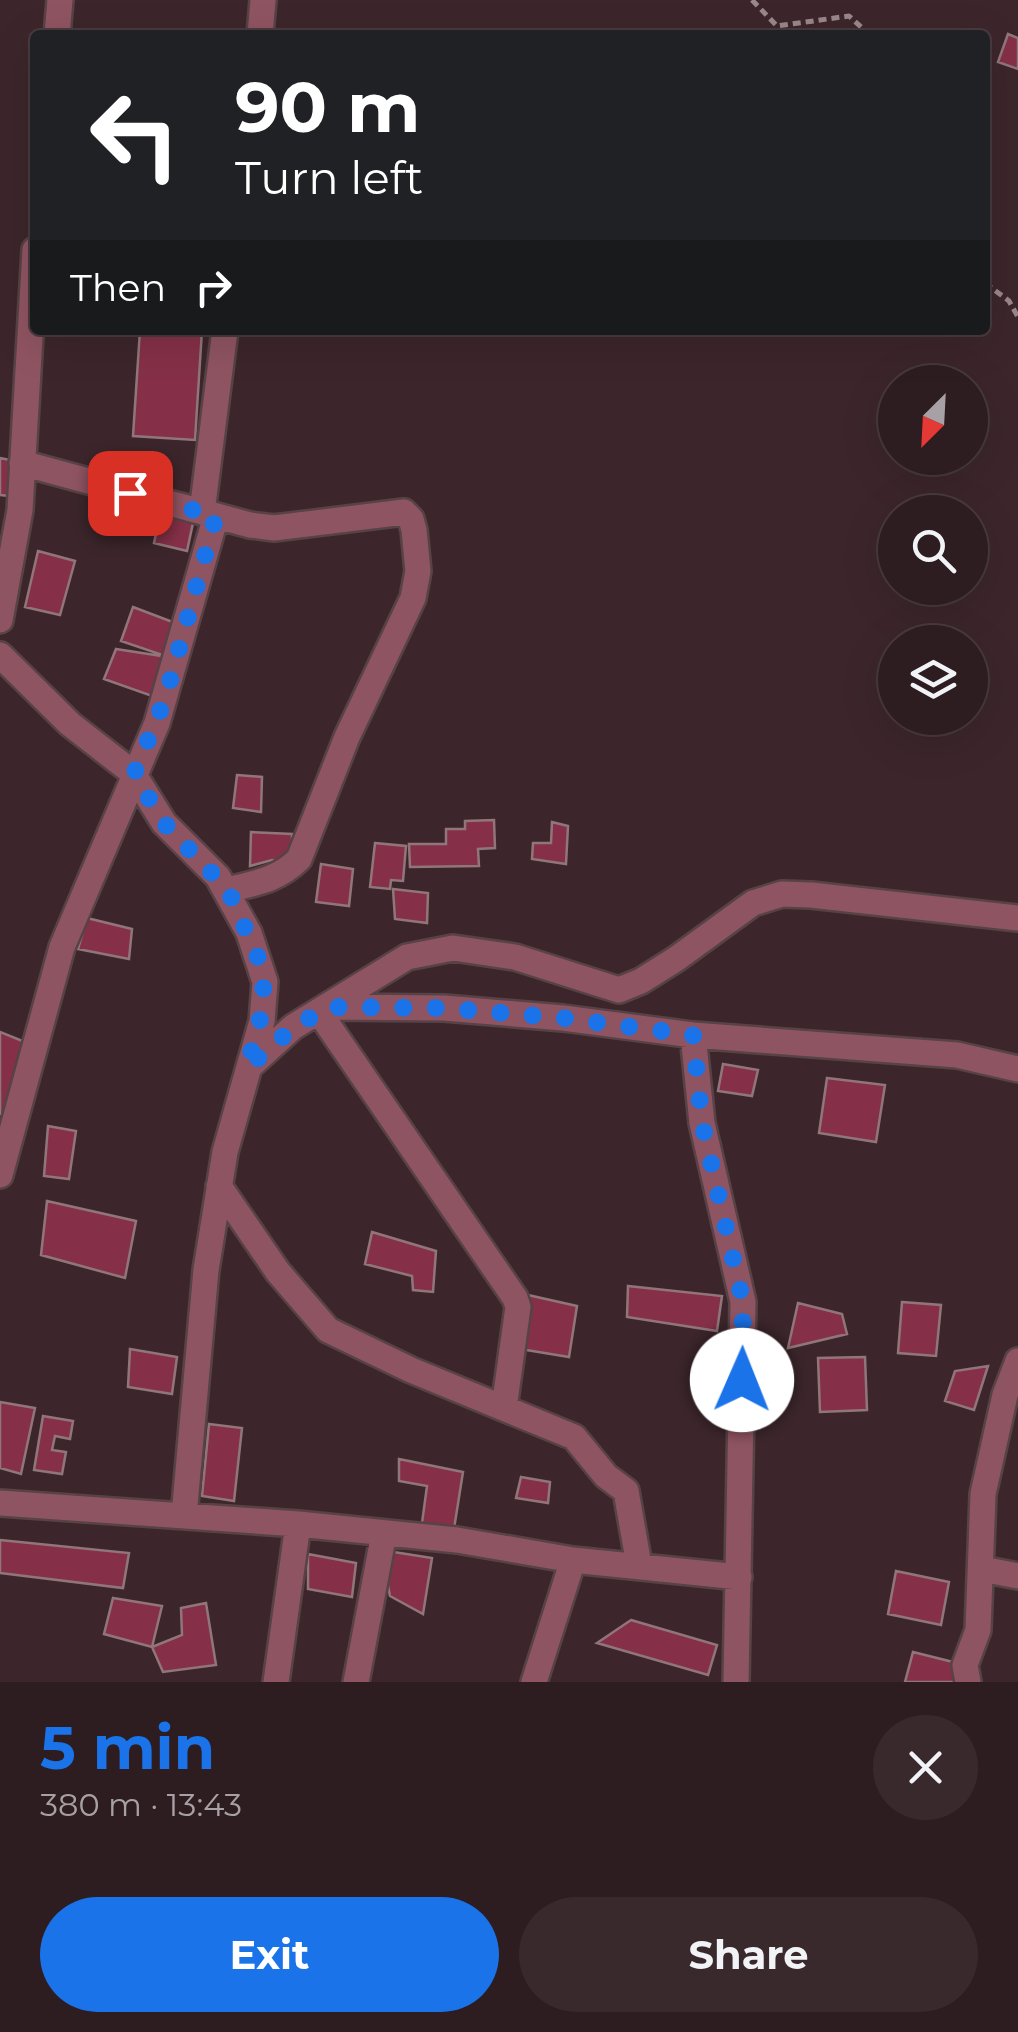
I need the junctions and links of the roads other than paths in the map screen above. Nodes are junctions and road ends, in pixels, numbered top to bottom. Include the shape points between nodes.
1 (60, 0) edge
2 (263, 0) edge
3 (57, 30) edge
4 (260, 30) edge
5 (30, 332) edge
6 (225, 335) edge
7 (22, 463) junction
8 (10, 510) edge
9 (209, 514) junction
10 (0, 620) edge
11 (0, 655) edge
12 (134, 774) junction
13 (228, 890) junction
14 (1018, 918) edge
15 (324, 1009) junction
16 (693, 1035) junction
17 (247, 1068) junction
18 (1018, 1069) edge
19 (0, 1175) edge
20 (220, 1186) junction
21 (1016, 1375) edge
22 (504, 1408) junction
23 (0, 1502) edge
24 (184, 1516) junction
25 (298, 1524) junction
26 (384, 1532) junction
27 (573, 1560) junction
28 (639, 1564) junction
29 (982, 1570) junction
30 (1018, 1576) edge
31 (739, 1577) junction
32 (276, 1682) edge
33 (356, 1682) edge
34 (534, 1682) edge
35 (736, 1682) edge
36 (968, 1682) edge

1 - 3 street
2 - 4 street
5 - 7 street
6 - 9 street
7 - 8 street
7 - 9 street
8 - 10 street
9 - 12 street via 165,699
9 - 13 street via 274,528 404,512 414,530 418,571 413,598 298,859 287,872
11 - 12 street via 70,724
12 - 13 street via 164,823
12 - 19 street via 62,947
13 - 17 street via 265,982 262,1022
14 - 15 street via 782,894 739,911 676,960 618,990 515,958 452,948 406,957
15 - 16 street via 464,1010
15 - 17 street
15 - 22 street via 516,1298
16 - 18 street via 957,1055
16 - 31 street via 702,1123 743,1302
17 - 20 street
20 - 22 street via 278,1272 328,1330
20 - 24 street
21 - 29 street via 983,1494
22 - 28 street via 574,1437 626,1491
23 - 24 street
24 - 25 street
25 - 26 street
25 - 32 street
26 - 27 street
26 - 33 street
27 - 28 street
27 - 34 street
28 - 31 street
29 - 30 street
29 - 36 street via 978,1630 965,1665
31 - 35 street

